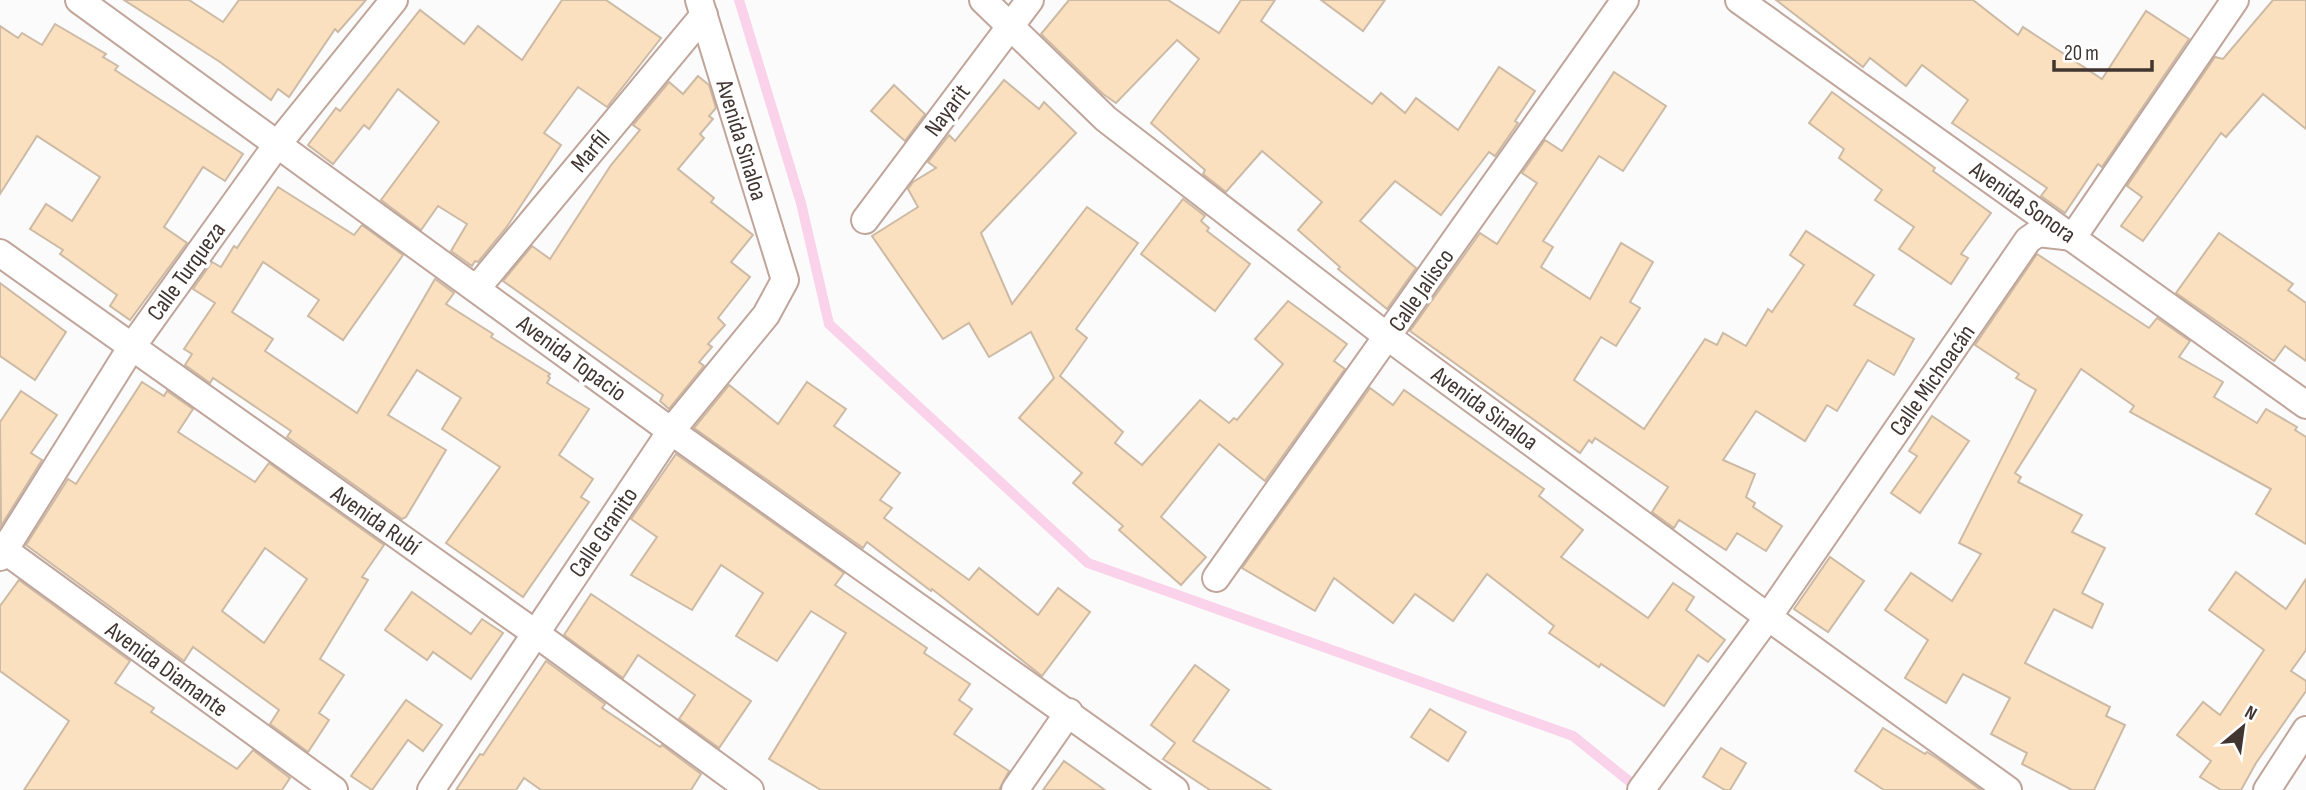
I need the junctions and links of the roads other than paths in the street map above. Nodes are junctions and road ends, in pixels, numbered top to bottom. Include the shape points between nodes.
1 (79, 0) edge
2 (394, 0) edge
3 (983, 0) edge
4 (1030, 0) edge
5 (1625, 0) edge
6 (1739, 0) edge
7 (2235, 0) edge
8 (702, 8) edge
9 (1010, 27) junction
10 (276, 146) junction
11 (865, 220) dead end
12 (2073, 237) junction
13 (0, 253) edge
14 (785, 280) joint
15 (477, 288) junction
16 (1388, 337) junction
17 (131, 348) junction
18 (2306, 405) edge
19 (671, 431) junction
20 (2, 552) edge
21 (1216, 578) dead end
22 (1768, 617) junction
23 (535, 633) junction
24 (1069, 712) junction
25 (2306, 730) edge
26 (334, 790) edge
27 (431, 790) edge
28 (750, 790) edge
29 (1015, 790) edge
30 (1175, 790) edge
31 (1641, 790) edge
32 (2008, 790) edge
33 (2267, 790) edge

1 - 10 street, Avenida Topacio
2 - 10 street, Calle Turqueza
3 - 9 street, Avenida Sinaloa
4 - 9 street, Nayarit
5 - 16 street, Calle Jalisco
6 - 12 street, Avenida Sonora
7 - 12 street
8 - 14 street, Avenida Sinaloa
8 - 15 street, Marfil
9 - 11 street, Nayarit
9 - 16 street, Avenida Sinaloa via 1106,118
10 - 15 street, Avenida Topacio
10 - 17 street, Calle Turqueza
12 - 18 street, Avenida Sonora
12 - 22 street, Calle Michoacán via 2038,233 2028,240
13 - 17 street, Avenida Rubí
14 - 19 street, Calle Granito via 766,315
15 - 19 street, Avenida Topacio
16 - 21 street, Calle Jalisco
16 - 22 street, Avenida Sinaloa
17 - 20 street, Calle Turqueza
17 - 23 street, Avenida Rubí
19 - 23 street, Calle Granito
19 - 24 street, Avenida Topacio
20 - 26 street, Avenida Diamante
22 - 31 street, Calle Michoacán
22 - 32 street, Avenida Sinaloa
23 - 27 street, Calle Granito
23 - 28 street, Avenida Rubí
24 - 29 street
24 - 30 street, Avenida Topacio
25 - 33 street

